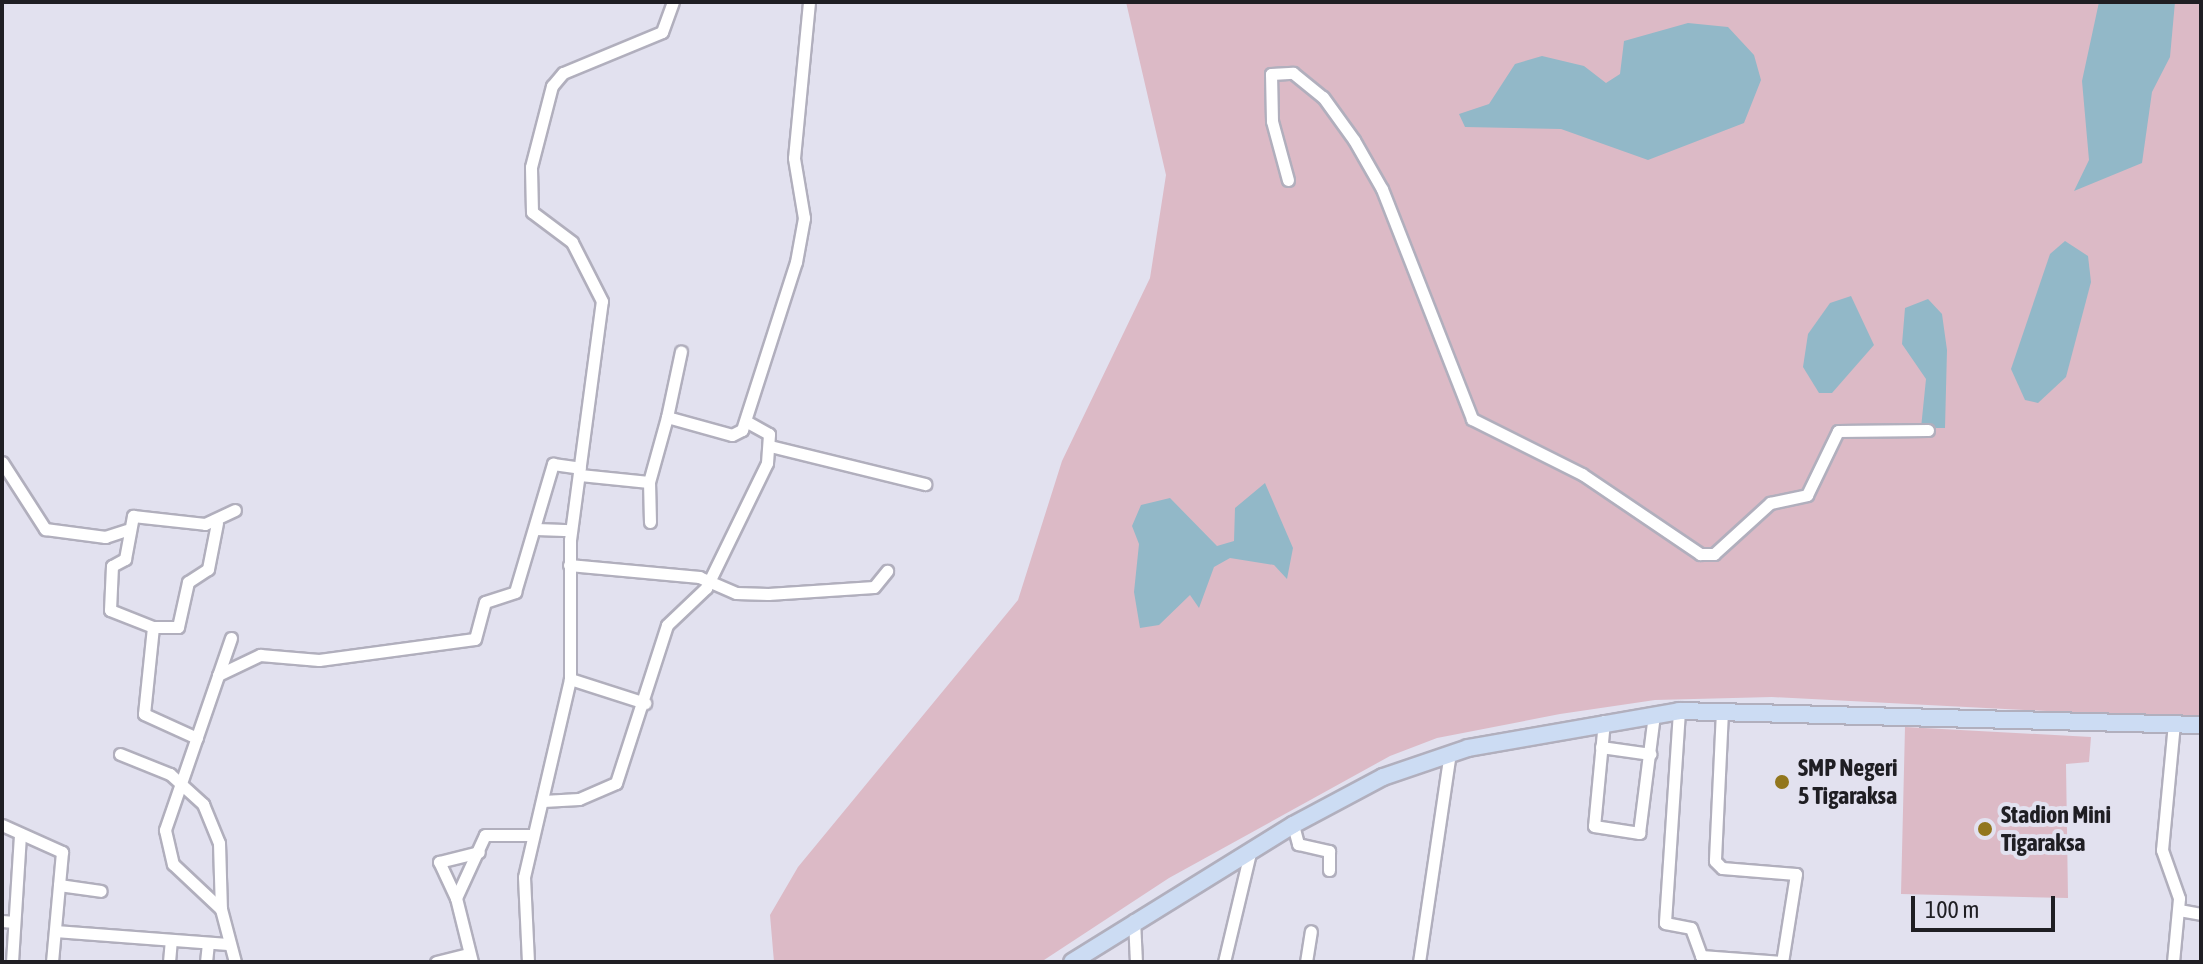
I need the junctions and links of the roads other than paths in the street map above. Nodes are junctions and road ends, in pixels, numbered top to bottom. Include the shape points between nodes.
1 (673, 2) edge
2 (809, 2) edge
3 (1288, 180) dead end
4 (681, 351) dead end
5 (667, 417) junction
6 (747, 422) junction
7 (1928, 430) dead end
8 (770, 446) junction
9 (2, 462) edge
10 (580, 471) junction
11 (649, 482) junction
12 (925, 484) dead end
13 (235, 510) dead end
14 (650, 522) dead end
15 (217, 523) junction
16 (536, 529) junction
17 (127, 530) junction
18 (571, 530) junction
19 (569, 565) junction
20 (887, 571) dead end
21 (709, 582) junction
22 (153, 627) junction
23 (231, 638) dead end
24 (218, 675) junction
25 (570, 679) junction
26 (645, 703) junction
27 (1679, 711) junction
28 (1722, 711) junction
29 (1654, 714) junction
30 (1604, 721) junction
31 (2174, 722) junction
32 (2201, 725) edge
33 (197, 738) junction
34 (1601, 747) junction
35 (1450, 753) junction
36 (120, 754) dead end
37 (1651, 754) junction
38 (180, 781) junction
39 (543, 801) junction
40 (2, 825) edge
41 (1293, 825) junction
42 (20, 834) junction
43 (529, 835) junction
44 (479, 852) junction
45 (1250, 853) junction
46 (1329, 870) dead end
47 (59, 885) junction
48 (101, 891) dead end
49 (456, 898) junction
50 (221, 909) junction
51 (2179, 910) junction
52 (2201, 914) edge
53 (1134, 920) junction
54 (8, 921) edge
55 (55, 931) junction
56 (1311, 931) dead end
57 (171, 941) junction
58 (208, 944) junction
59 (228, 944) junction
60 (470, 958) edge
61 (9, 960) edge
62 (52, 962) edge
63 (169, 962) edge
64 (206, 962) edge
65 (235, 962) edge
66 (436, 962) edge
67 (528, 962) edge
68 (1072, 962) edge
69 (1136, 962) edge
70 (1224, 962) edge
71 (1306, 962) edge
72 (1419, 962) edge
73 (1782, 962) edge
74 (2173, 962) edge

1 - 10 street via 662,32 563,73 552,86 531,167 532,212 568,237 601,291
2 - 6 street via 794,158 803,234
3 - 7 street via 1272,121 1271,74 1293,73 1323,97 1361,152 1450,350 1472,419 1582,474 1700,554 1714,554 1770,503 1807,495 1838,431
4 - 5 street
5 - 6 street via 732,435
5 - 11 street
6 - 8 street via 764,429
8 - 12 street
8 - 21 street
9 - 17 street via 45,529 105,537
10 - 11 street
10 - 16 street via 553,464
10 - 18 street
11 - 14 street
13 - 15 street
15 - 17 street via 137,515
15 - 22 street via 208,569 188,582 180,625
16 - 18 street
16 - 24 street via 515,592 485,602 475,639 319,660 260,655
17 - 22 street via 125,559 112,566 106,603
18 - 19 street
19 - 21 street
19 - 25 street
20 - 21 street via 869,588 736,593
21 - 26 street via 667,625
22 - 33 street via 144,714
23 - 24 street
24 - 33 street
25 - 26 street
25 - 39 street
26 - 39 street via 616,783 579,799
27 - 28 street
27 - 29 street
27 - 73 street via 1665,923 1691,928 1701,956
28 - 31 street
28 - 73 street via 1715,861 1722,868 1796,874
29 - 30 street
29 - 37 street
30 - 34 street
30 - 35 street
31 - 32 street
31 - 51 street via 2162,850
33 - 38 street
34 - 37 street
34 - 37 street via 1597,828 1643,830
35 - 41 street via 1383,777
35 - 72 street
36 - 38 street
38 - 50 street via 213,823
38 - 50 street via 165,830 173,864
39 - 43 street
40 - 42 street
41 - 45 street
41 - 46 street via 1298,844 1329,851
42 - 47 street via 62,852
42 - 54 street
43 - 44 street via 490,833
43 - 67 street via 522,907
44 - 49 street
44 - 49 street via 439,862
45 - 53 street
45 - 70 street
47 - 48 street
47 - 55 street
49 - 60 street
50 - 59 street
51 - 52 street
51 - 74 street
53 - 68 street
53 - 69 street
54 - 61 street
55 - 57 street
55 - 62 street
56 - 71 street
57 - 58 street
57 - 63 street
58 - 59 street
58 - 64 street
59 - 65 street
60 - 66 street

